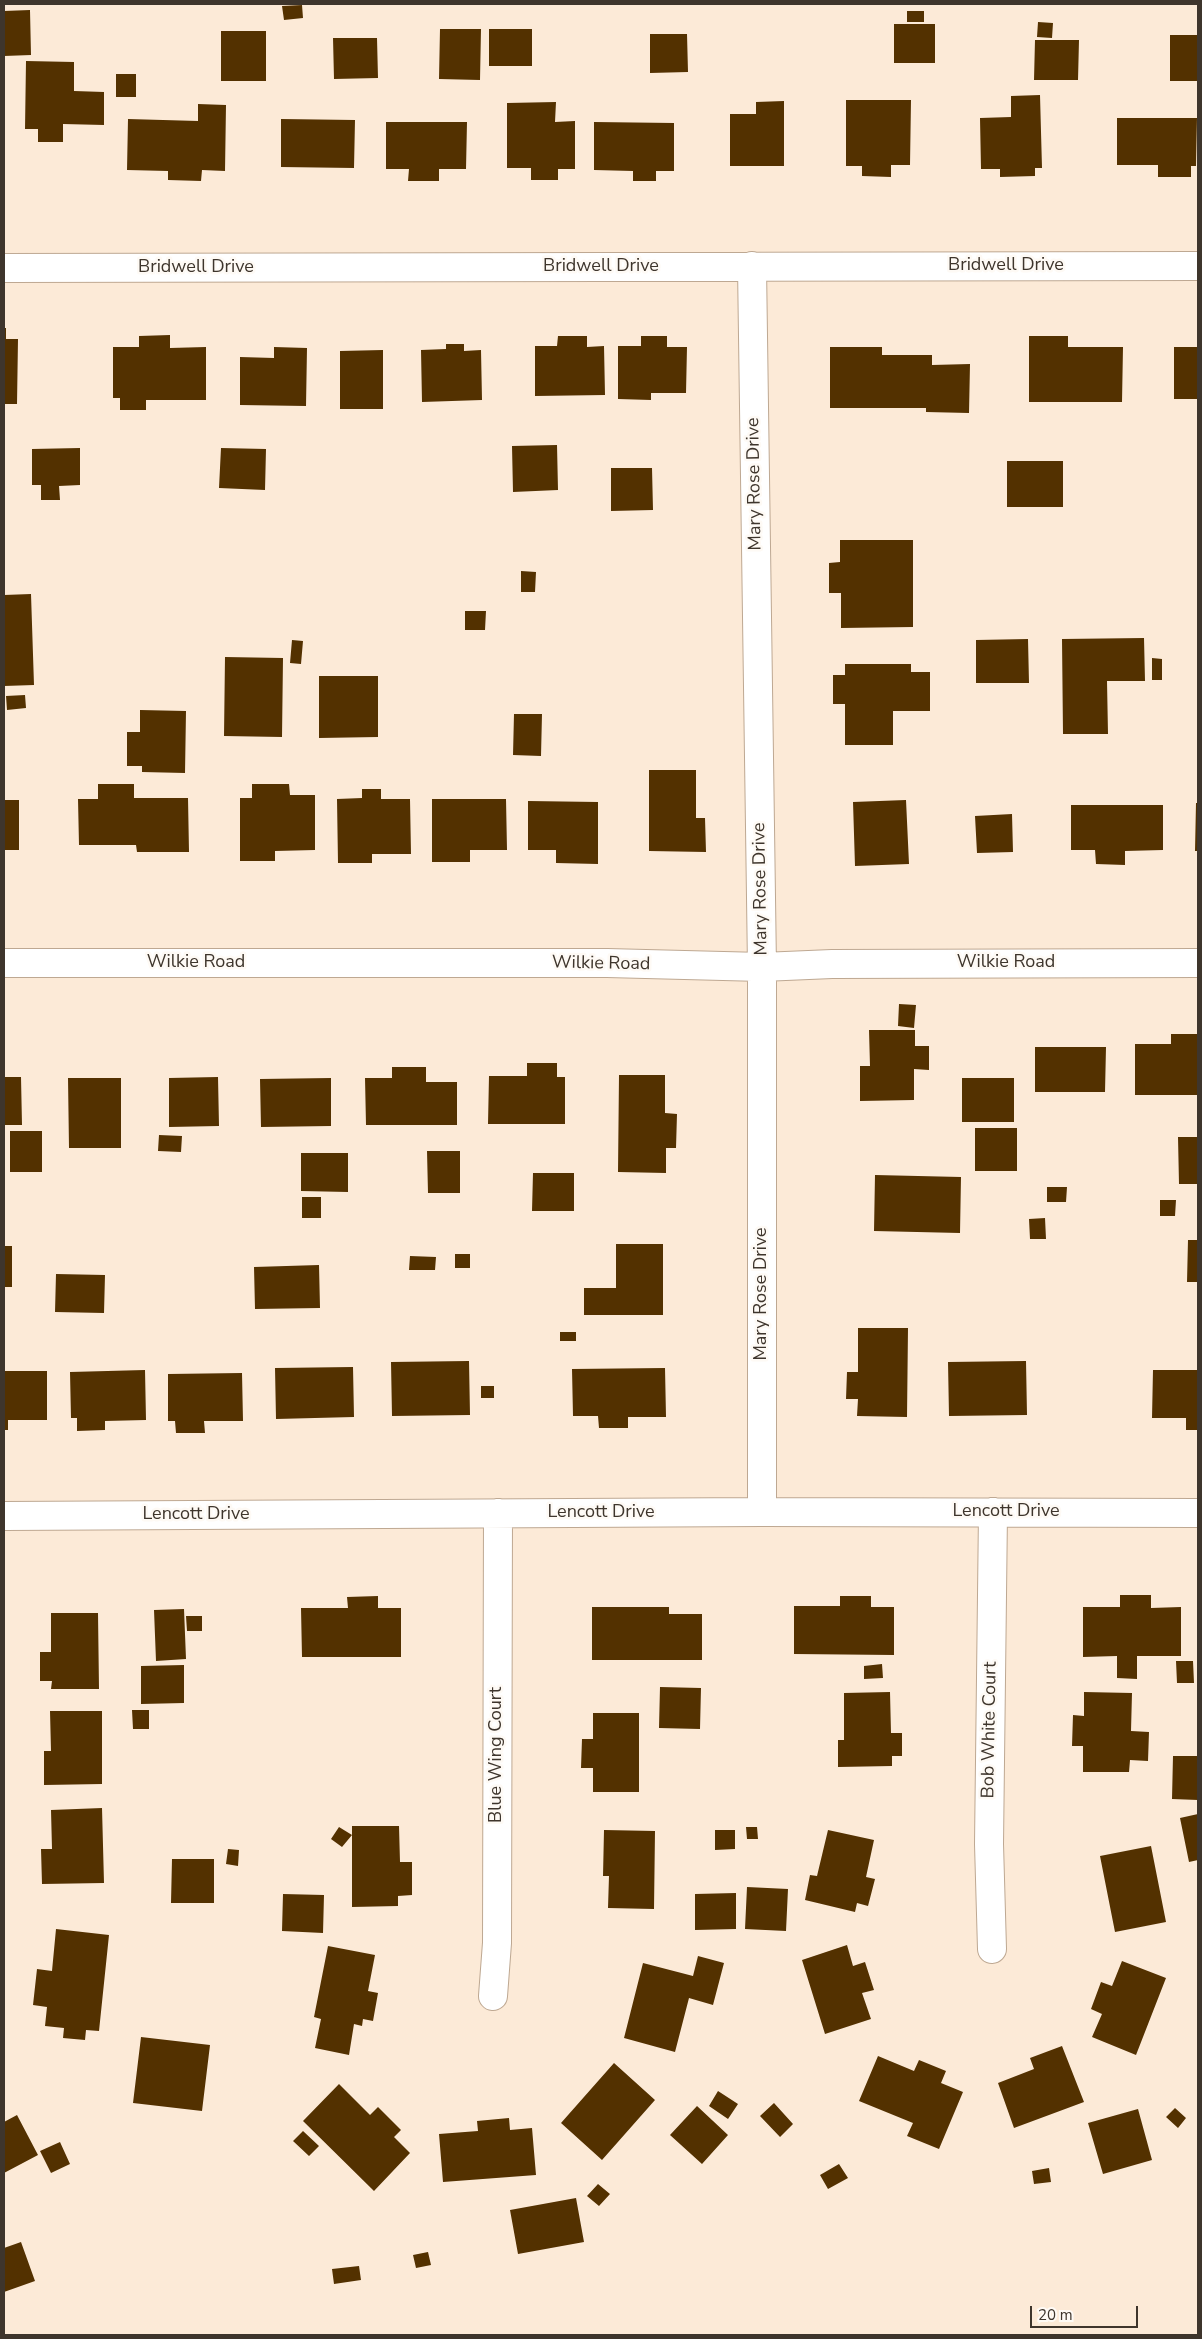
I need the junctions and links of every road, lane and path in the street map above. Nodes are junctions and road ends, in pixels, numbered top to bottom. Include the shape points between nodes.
1 (752, 266) junction
2 (1198, 266) edge
3 (4, 268) edge
4 (4, 963) edge
5 (1198, 963) edge
6 (762, 967) junction
7 (762, 1512) junction
8 (993, 1512) junction
9 (498, 1513) junction
10 (1198, 1513) edge
11 (4, 1516) edge
12 (992, 1949) dead end
13 (493, 1996) dead end

1 - 2 street, Bridwell Drive
1 - 3 street, Bridwell Drive
1 - 6 street, Mary Rose Drive
4 - 6 street, Wilkie Road via 607,963
5 - 6 street, Wilkie Road
6 - 7 street, Mary Rose Drive
7 - 8 street, Lencott Drive
7 - 9 street, Lencott Drive
8 - 10 street, Lencott Drive
8 - 12 street, Bob White Court via 989,1844
9 - 11 street, Lencott Drive
9 - 13 street, Blue Wing Court via 497,1943

